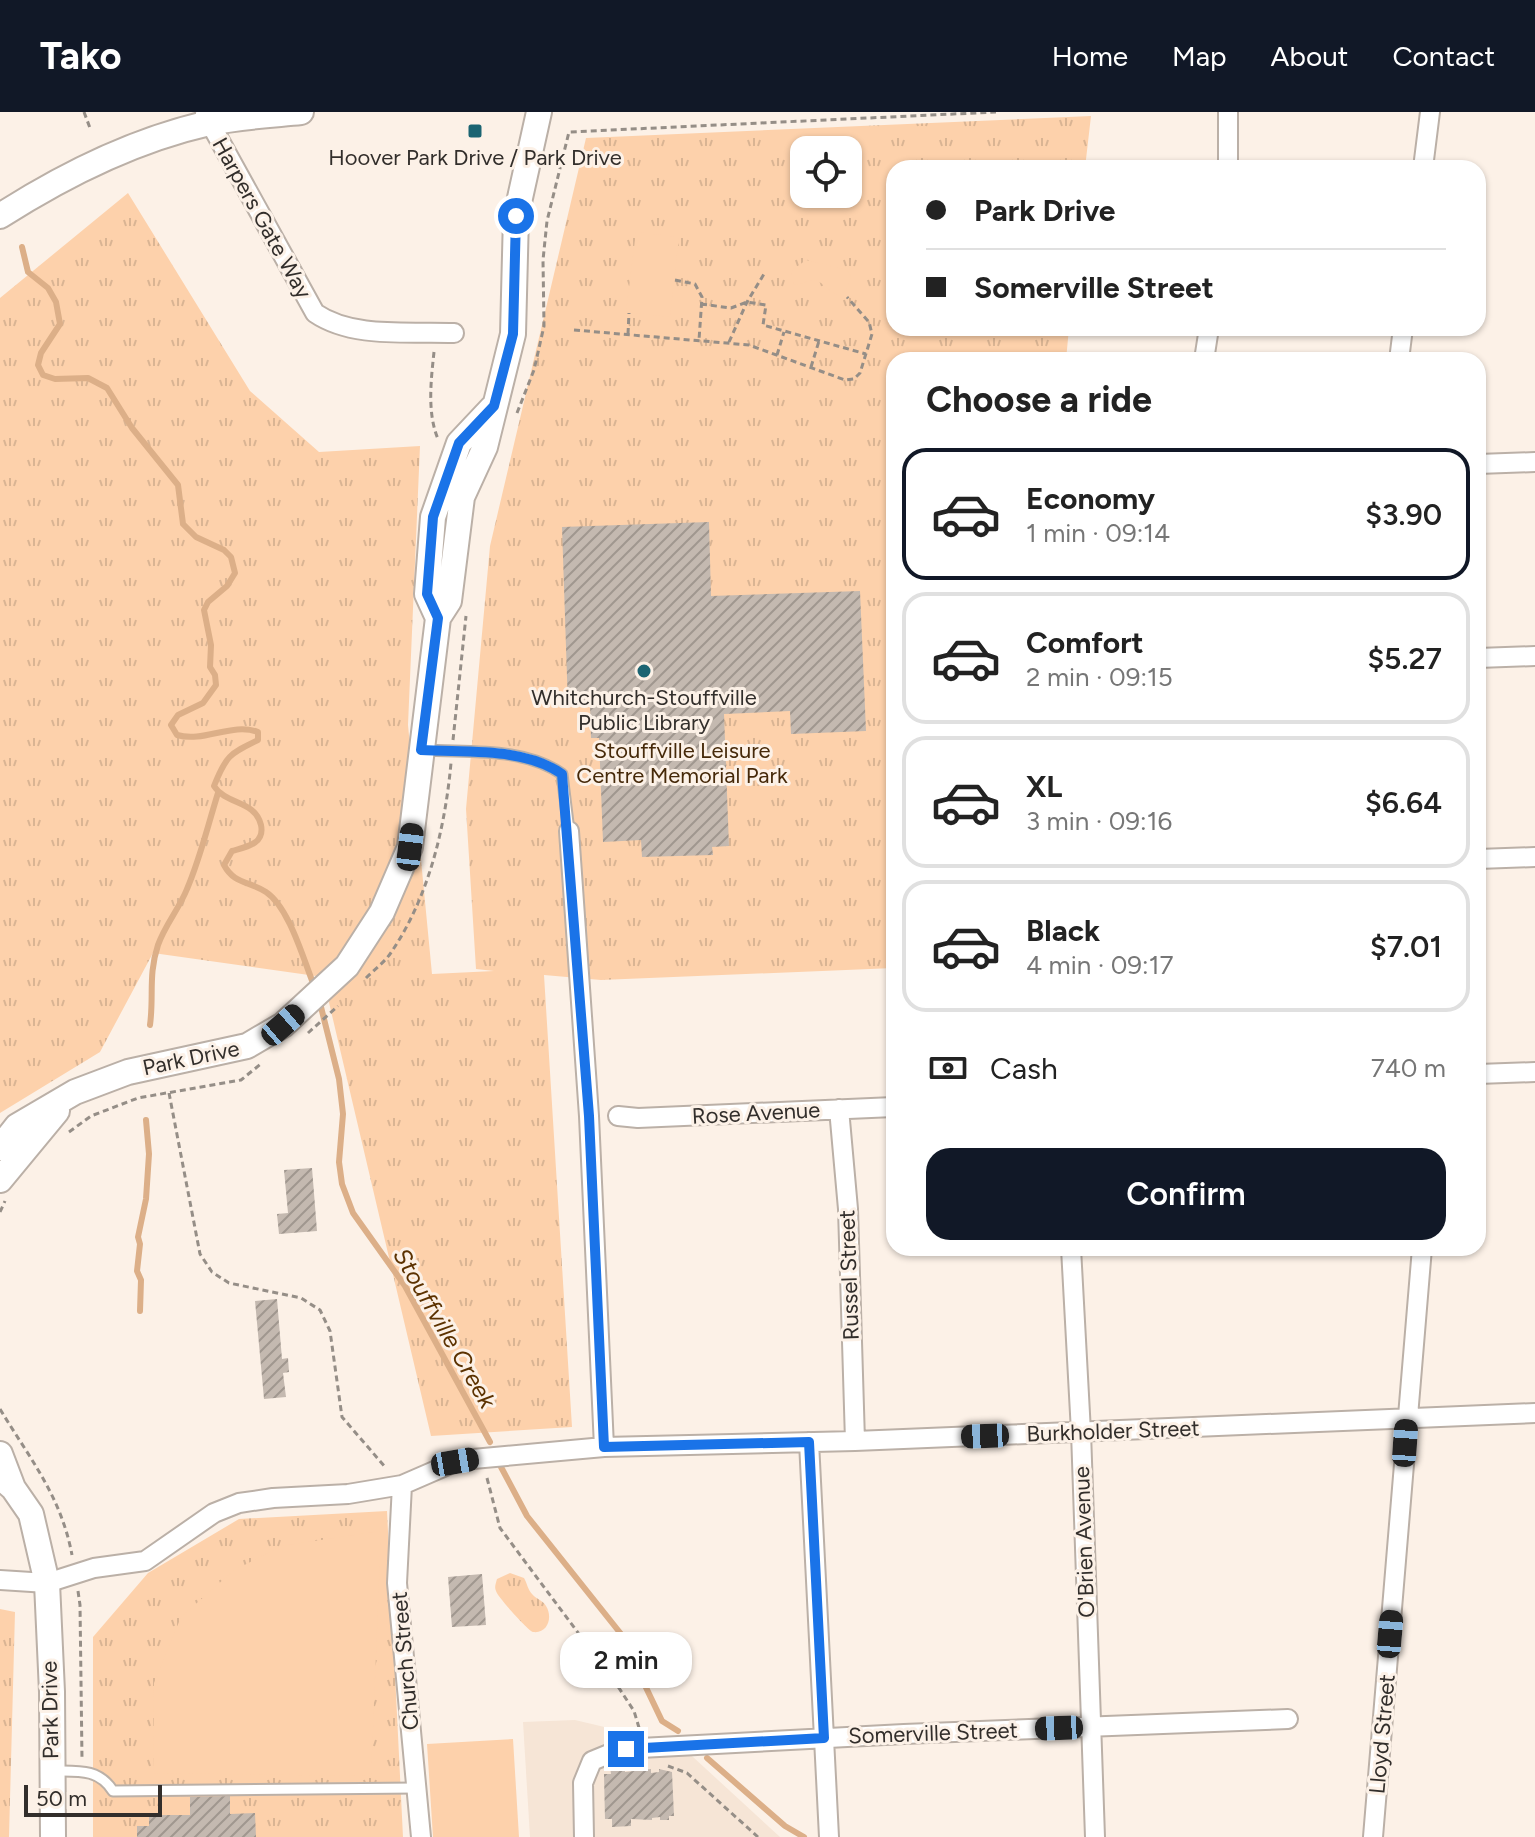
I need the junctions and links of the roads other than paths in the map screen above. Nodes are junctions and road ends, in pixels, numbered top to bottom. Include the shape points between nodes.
1 (301, 112) edge
2 (539, 112) edge
3 (1228, 112) edge
4 (1430, 112) edge
5 (207, 118) edge
6 (1228, 160) edge
7 (1424, 160) edge
8 (0, 216) edge
9 (445, 333) road end
10 (505, 410) junction
11 (1535, 462) edge
12 (1486, 464) edge
13 (438, 618) junction
14 (1535, 656) edge
15 (1486, 658) edge
16 (421, 750) junction
17 (569, 831) joint
18 (1535, 857) edge
19 (1486, 859) edge
20 (1535, 1072) edge
21 (1486, 1074) edge
22 (75, 1092) junction
23 (886, 1107) edge
24 (839, 1109) junction
25 (618, 1116) dead end
26 (0, 1148) edge
27 (5, 1186) edge
28 (1071, 1256) edge
29 (1421, 1256) edge
30 (1535, 1413) edge
31 (1407, 1417) junction
32 (1081, 1432) junction
33 (855, 1441) junction
34 (809, 1442) junction
35 (604, 1447) junction
36 (0, 1454) edge
37 (6, 1482) edge
38 (402, 1485) junction
39 (0, 1580) edge
40 (47, 1583) junction
41 (1288, 1719) dead end
42 (1090, 1727) junction
43 (824, 1738) junction
44 (52, 1771) junction
45 (417, 1788) junction
46 (53, 1837) edge
47 (421, 1837) edge
48 (584, 1837) edge
49 (829, 1837) edge
50 (1095, 1837) edge
51 (1373, 1837) edge

1 - 5 street
2 - 10 street, Park Drive via 516,216
3 - 6 street
4 - 7 street
5 - 8 street via 83,168
5 - 9 street, Harpers Gate Way via 315,313 349,328
10 - 13 street, Park Drive via 462,497 449,601
10 - 13 street, Park Drive via 459,443 433,517 427,594
11 - 12 street
13 - 16 street, Park Drive
14 - 15 street
16 - 17 lane via 526,756 555,769 562,774
16 - 22 street, Park Drive via 410,847 355,973 247,1046 128,1072
17 - 35 street
18 - 19 street
20 - 21 street
22 - 26 street, Park Drive via 17,1126
22 - 27 street, Park Drive via 35,1135
23 - 24 street, Rose Avenue
24 - 25 street, Rose Avenue
24 - 33 street, Russel Street via 848,1209
28 - 32 street, O'Brien Avenue
29 - 31 street, Lloyd Street
30 - 31 street, Burkholder Street
31 - 32 street, Burkholder Street
31 - 51 street, Lloyd Street
32 - 33 street, Burkholder Street
32 - 42 street, O'Brien Avenue
33 - 34 street, Burkholder Street
34 - 35 street, Burkholder Street
34 - 43 street
35 - 38 street, Burkholder Street via 471,1463
36 - 37 street, Park Drive
37 - 40 street, Park Drive via 31,1514
38 - 40 street, Burkholder Street via 239,1503 214,1513 145,1561 94,1568
38 - 45 street, Church Street via 397,1583
39 - 40 street
40 - 44 street, Park Drive
41 - 42 street, Somerville Street
42 - 43 street, Somerville Street
42 - 50 street, O'Brien Avenue
43 - 48 street, Somerville Street via 645,1747 592,1761 583,1783
43 - 49 street
44 - 45 lane via 101,1777 113,1791
44 - 46 street, Park Drive
45 - 47 street, Church Street

